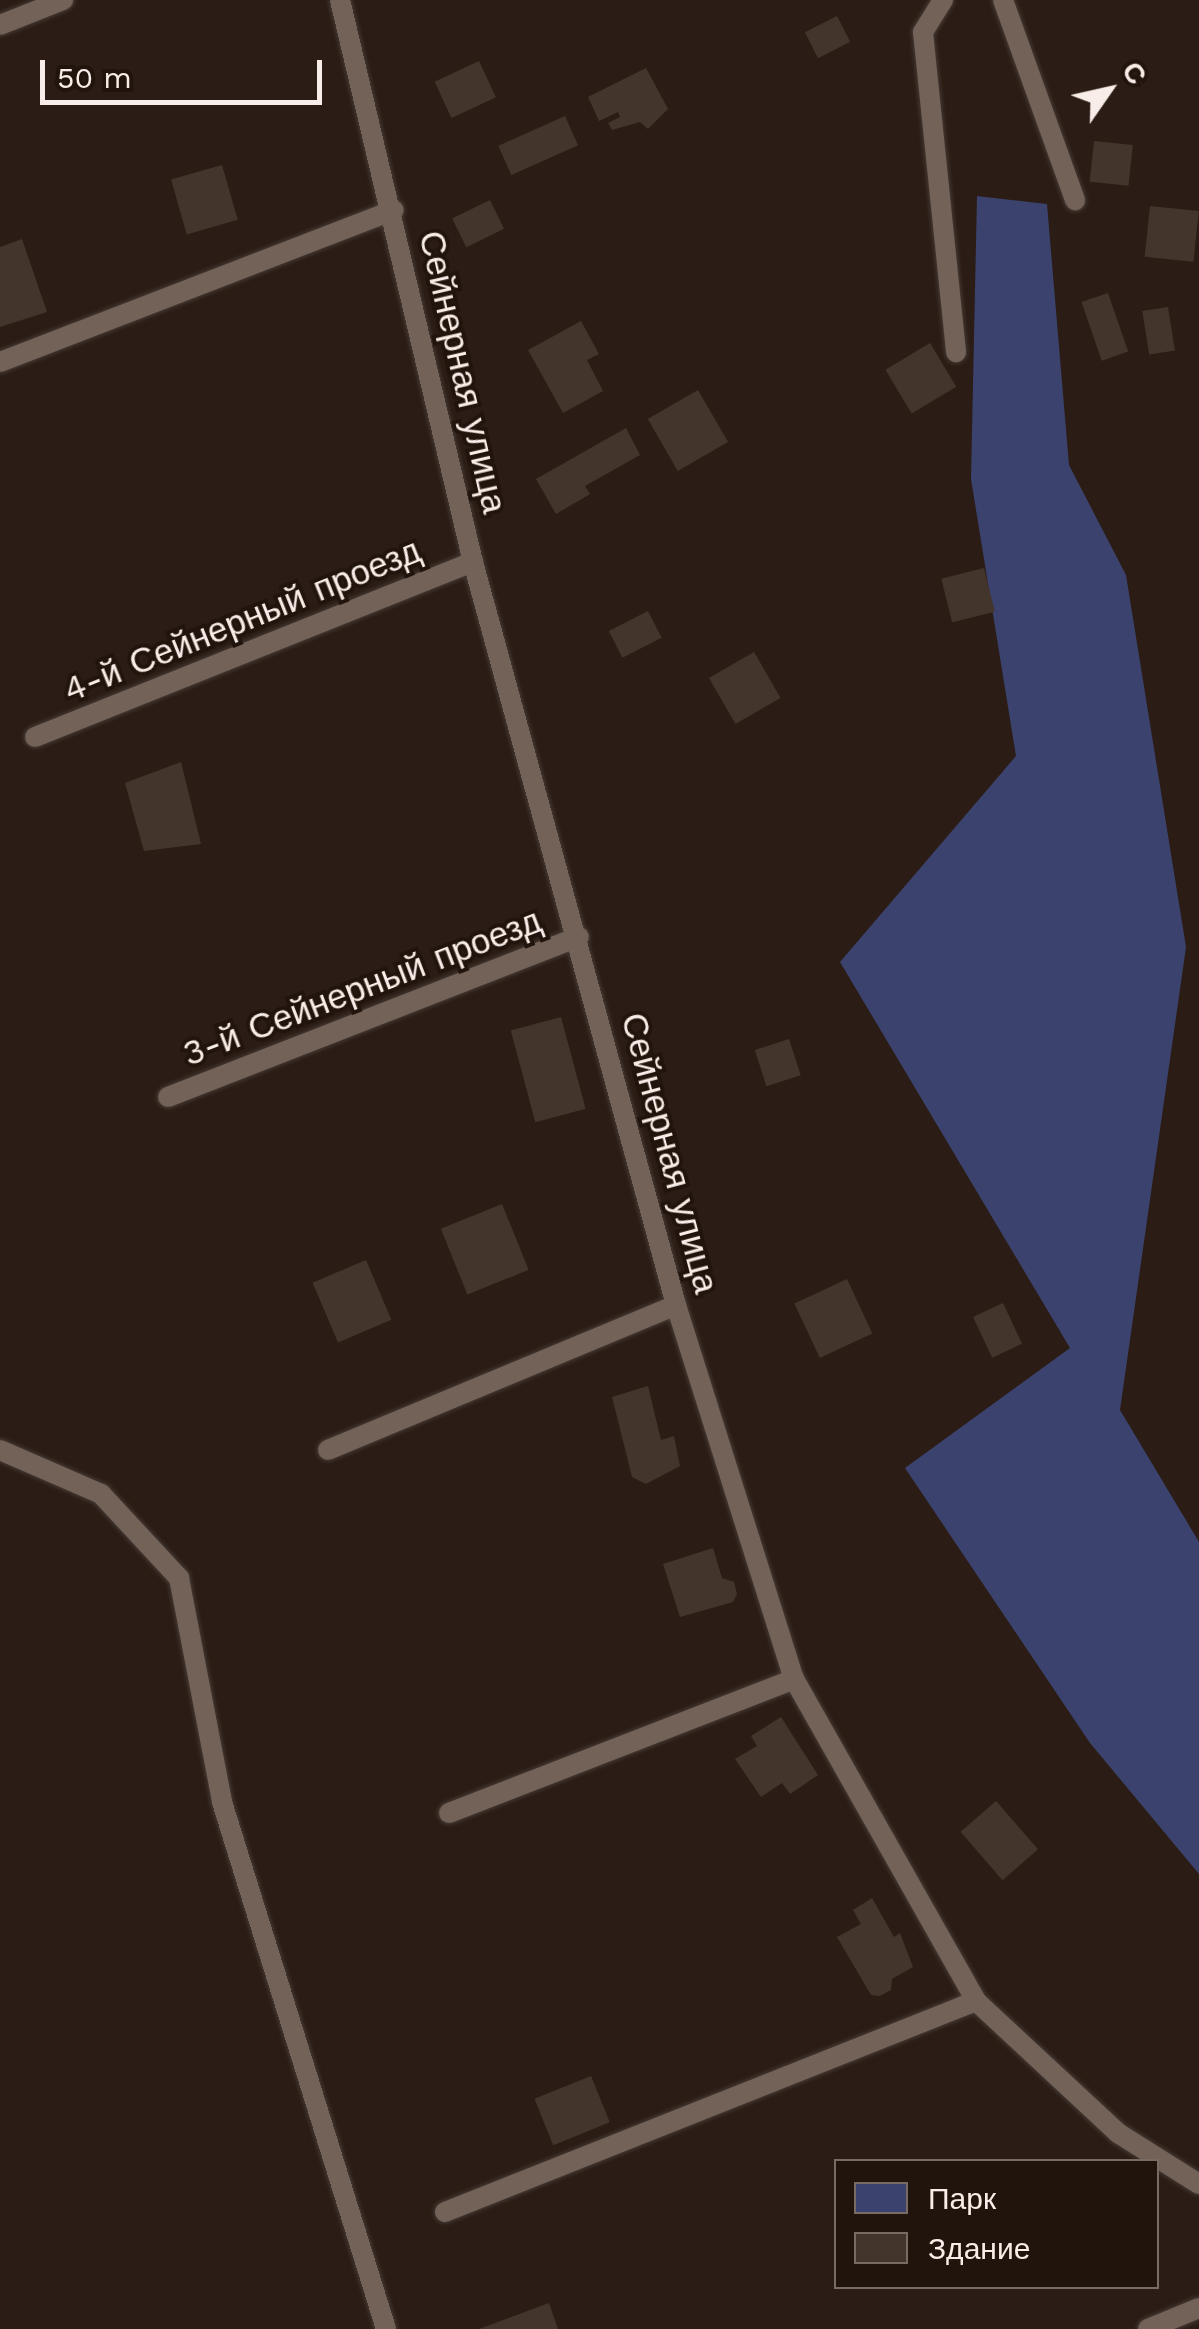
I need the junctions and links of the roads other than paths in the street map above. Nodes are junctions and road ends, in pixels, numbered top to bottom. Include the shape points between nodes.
1 (63, 0) edge
2 (340, 0) edge
3 (943, 0) edge
4 (1003, 0) edge
5 (0, 25) edge
6 (1075, 200) dead end
7 (394, 210) junction
8 (956, 352) dead end
9 (0, 362) edge
10 (472, 562) junction
11 (35, 737) dead end
12 (579, 937) junction
13 (168, 1097) dead end
14 (676, 1305) junction
15 (0, 1450) edge
16 (328, 1450) dead end
17 (794, 1679) junction
18 (449, 1813) dead end
19 (976, 2002) junction
20 (1199, 2184) edge
21 (445, 2212) dead end
22 (1199, 2308) edge
23 (386, 2329) edge
24 (1148, 2329) edge

1 - 5 lane
2 - 7 lane, Сейнерная улица
3 - 8 lane via 923,32
4 - 6 lane
7 - 9 lane
7 - 10 lane, Сейнерная улица
10 - 11 lane, 4-й Сейнерный проезд
10 - 12 lane, Сейнерная улица
12 - 13 lane, 3-й Сейнерный проезд
12 - 14 lane, Сейнерная улица
14 - 16 lane
14 - 17 lane, Сейнерная улица
15 - 23 lane via 101,1494 179,1578 222,1802
17 - 18 lane
17 - 19 lane, Сейнерная улица
19 - 20 lane, Сейнерная улица via 1118,2133
19 - 21 lane
22 - 24 lane

